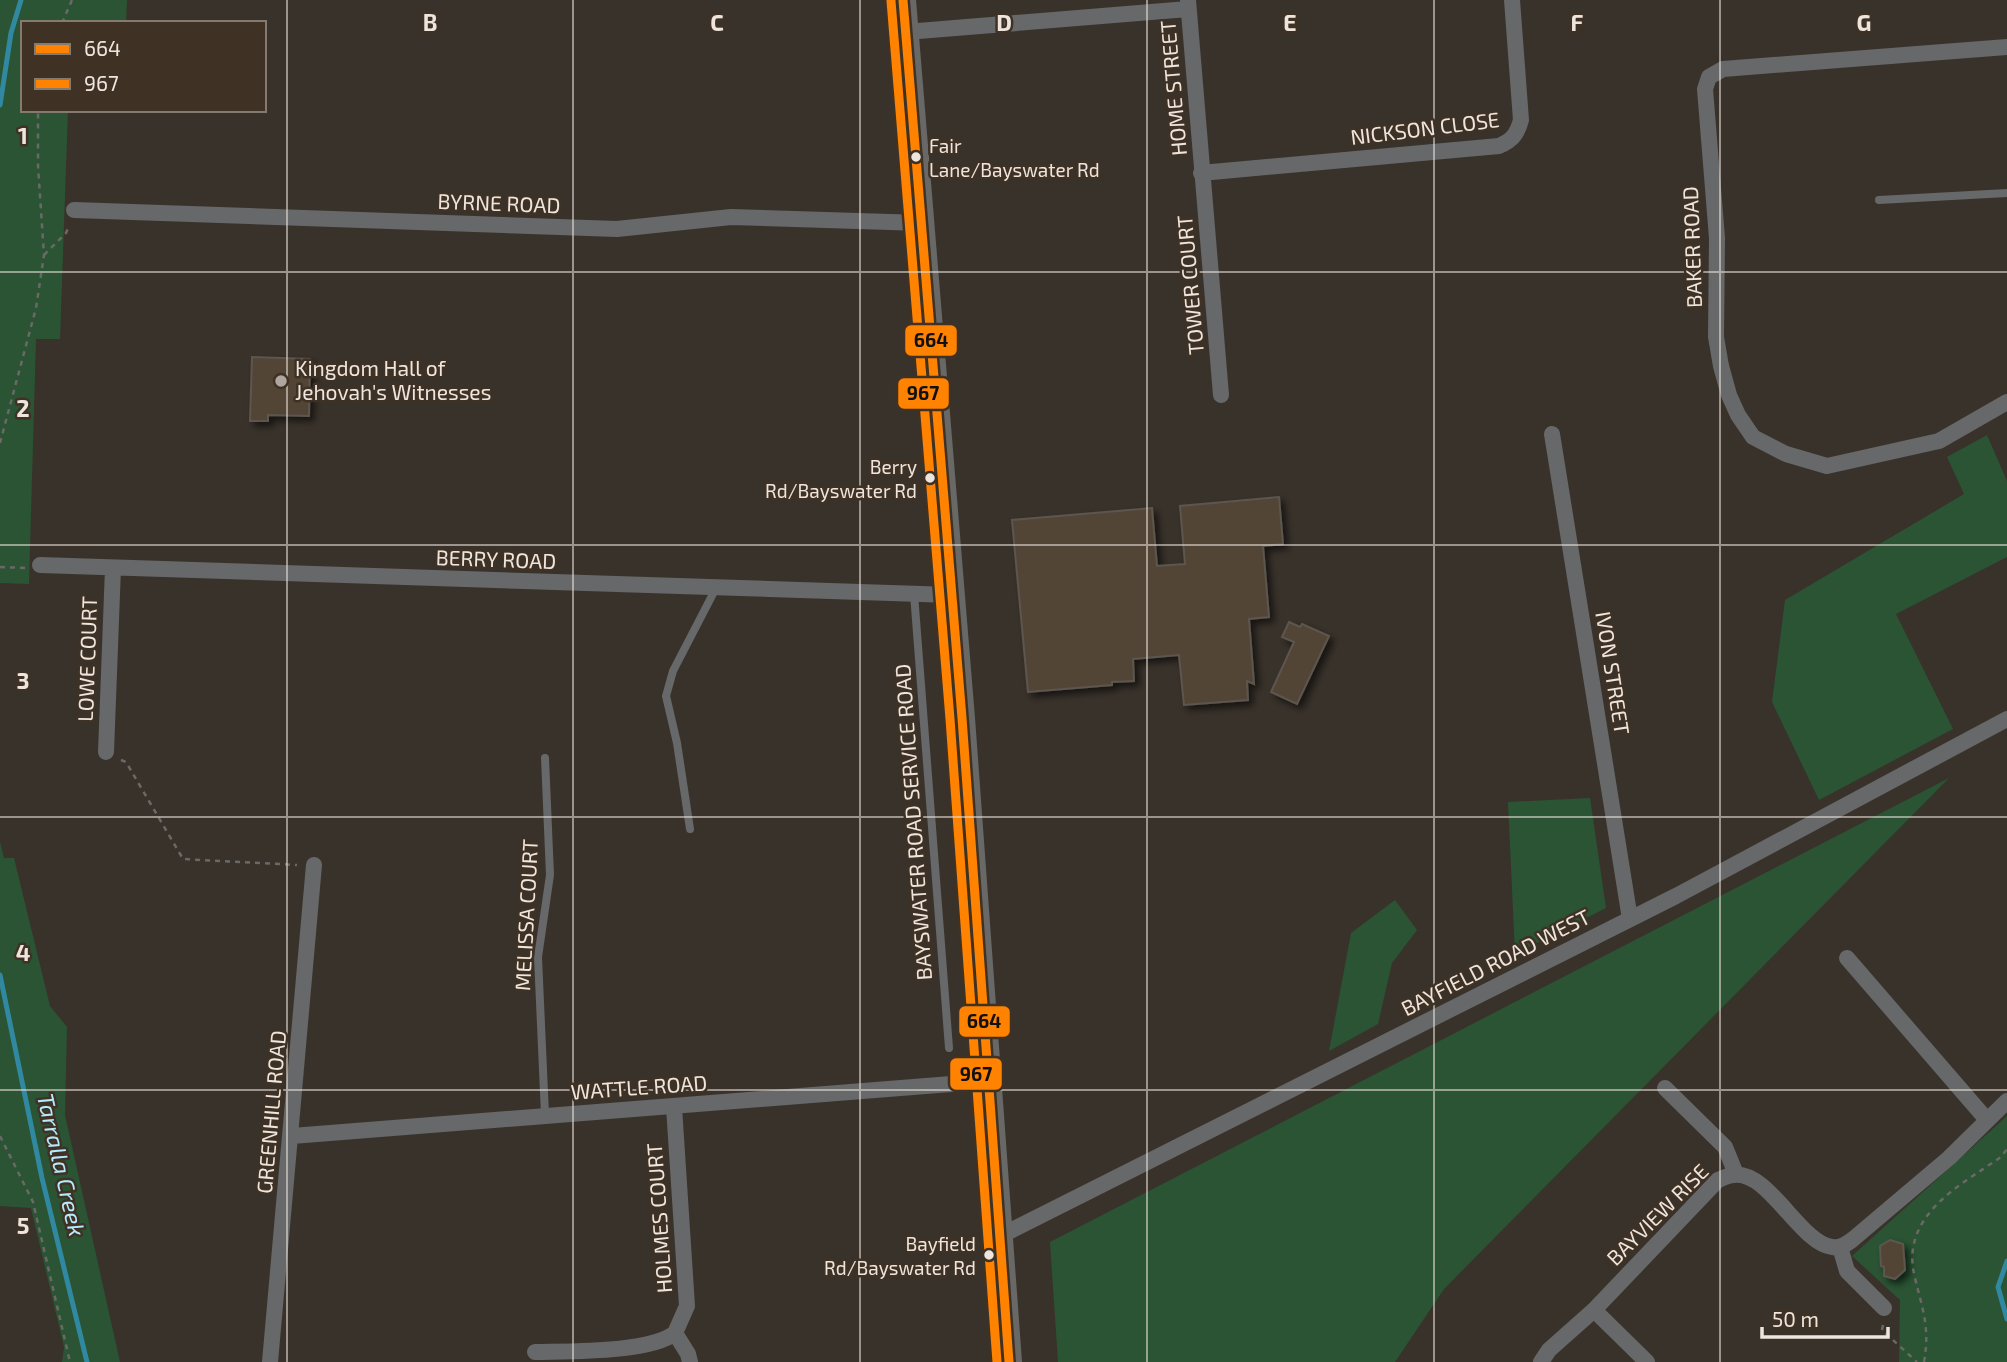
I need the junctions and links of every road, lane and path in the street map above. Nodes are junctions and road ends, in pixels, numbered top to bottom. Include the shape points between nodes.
1 (72, 0) edge
2 (903, 0) edge
3 (1512, 0) edge
4 (1188, 5) edge
5 (63, 21) edge
6 (906, 32) junction
7 (2007, 47) edge
8 (38, 112) edge
9 (1201, 173) junction
10 (2007, 193) edge
11 (1879, 200) dead end
12 (74, 210) joint
13 (922, 223) junction
14 (44, 255) junction
15 (1222, 394) dead end
16 (2007, 402) edge
17 (1552, 433) dead end
18 (0, 443) edge
19 (36, 566) joint
20 (0, 567) edge
21 (113, 568) junction
22 (716, 588) junction
23 (914, 594) junction
24 (951, 595) junction
25 (2007, 719) edge
26 (106, 752) joint
27 (545, 758) dead end
28 (690, 829) dead end
29 (314, 865) joint
30 (1630, 919) junction
31 (1847, 958) dead end
32 (949, 1048) dead end
33 (989, 1081) junction
34 (1665, 1088) dead end
35 (2007, 1101) edge
36 (674, 1107) junction
37 (545, 1115) junction
38 (1987, 1120) junction
39 (0, 1136) edge
40 (292, 1136) junction
41 (2007, 1149) edge
42 (1736, 1174) junction
43 (1000, 1236) junction
44 (1840, 1247) junction
45 (1884, 1308) joint
46 (1594, 1310) junction
47 (675, 1333) junction
48 (535, 1352) dead end
49 (70, 1362) edge
50 (270, 1362) edge
51 (690, 1362) edge
52 (1009, 1362) edge
53 (1541, 1362) edge
54 (1647, 1362) edge
55 (1917, 1362) edge
56 (1924, 1362) edge

1 - 5 path
2 - 6 main road
3 - 9 street, NICKSON CLOSE via 1521,120 1511,141 1499,146
4 - 6 street
4 - 9 street, HOME STREET
6 - 13 main road
7 - 16 street, BAKER ROAD via 1723,69 1709,77 1706,89 1717,238 1716,337 1729,395 1753,437 1786,454 1827,466 1939,441
8 - 14 path
9 - 15 street, TOWER COURT
10 - 11 lane
12 - 13 street, BYRNE ROAD via 617,229 730,217
12 - 14 path via 66,233
13 - 24 main road
14 - 18 path via 36,308
17 - 30 street, IVON STREET
19 - 20 path
19 - 21 street, BERRY ROAD
21 - 22 street, BERRY ROAD
21 - 26 street, LOWE COURT
22 - 23 street, BERRY ROAD
22 - 28 lane via 673,671 666,696
23 - 24 street, BERRY ROAD
23 - 32 lane, BAYSWATER ROAD SERVICE ROAD
24 - 33 main road
25 - 30 street, BAYFIELD ROAD WEST
26 - 29 path via 126,762 183,859
27 - 37 lane, MELISSA COURT via 550,875 538,957
29 - 40 street, GREENHILL ROAD
30 - 43 street, BAYFIELD ROAD WEST
31 - 38 street
33 - 36 street, WATTLE ROAD
33 - 43 main road
34 - 42 street via 1724,1147
35 - 38 street
36 - 37 street, WATTLE ROAD
36 - 47 street, HOLMES COURT via 687,1306
37 - 40 street, WATTLE ROAD
38 - 44 street
39 - 49 path via 33,1202
40 - 50 street, GREENHILL ROAD
41 - 56 path via 1937,1202 1923,1220 1914,1246 1913,1273 1926,1318
42 - 44 street, BAYVIEW RISE via 1757,1182 1815,1239
42 - 46 street, BAYVIEW RISE via 1718,1180
43 - 52 main road
44 - 45 street via 1847,1271
45 - 55 path via 1882,1330
46 - 53 street, BAYVIEW RISE
46 - 54 street
47 - 48 street via 658,1343
47 - 51 street

